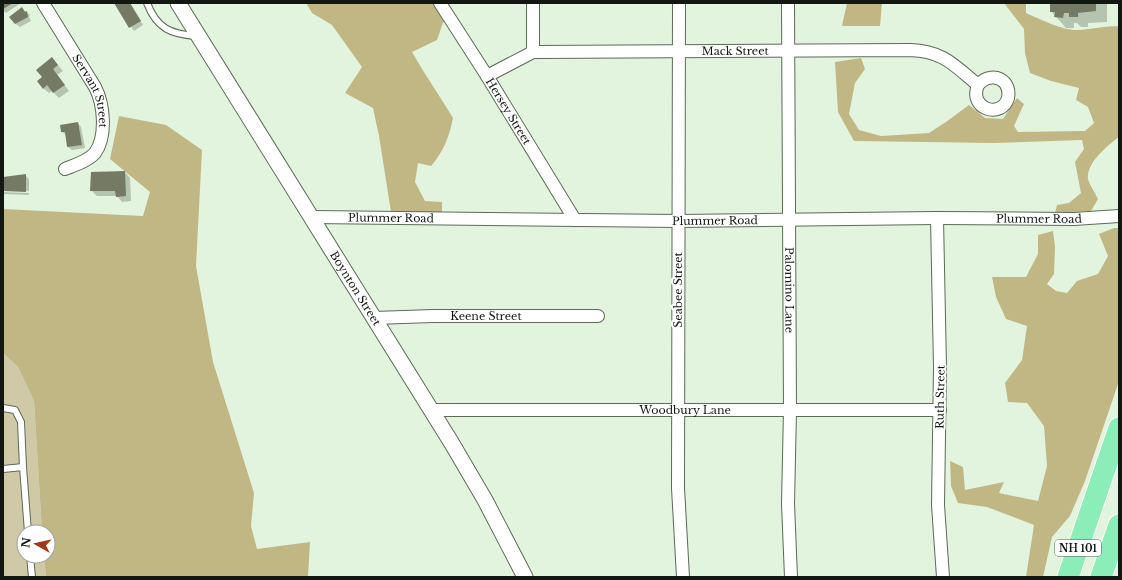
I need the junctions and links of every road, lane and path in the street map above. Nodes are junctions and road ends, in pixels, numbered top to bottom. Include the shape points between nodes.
1 (43, 3) edge
2 (147, 3) edge
3 (178, 3) edge
4 (440, 3) edge
5 (533, 3) edge
6 (679, 3) edge
7 (788, 3) edge
8 (200, 36) junction
9 (788, 50) junction
10 (679, 51) junction
11 (533, 52) junction
12 (487, 76) junction
13 (978, 85) dead end
14 (65, 169) dead end
15 (1119, 216) edge
16 (312, 217) junction
17 (937, 218) junction
18 (789, 219) junction
19 (575, 220) junction
20 (678, 221) junction
21 (598, 316) dead end
22 (374, 318) junction
23 (3, 408) edge
24 (431, 410) junction
25 (677, 410) junction
26 (790, 410) junction
27 (940, 410) junction
28 (1119, 428) edge
29 (23, 467) junction
30 (3, 469) edge
31 (27, 524) edge
32 (1119, 525) edge
33 (31, 564) edge
34 (32, 577) edge
35 (525, 577) edge
36 (683, 577) edge
37 (791, 577) edge
38 (943, 577) edge
39 (1068, 577) edge
40 (1101, 577) edge

1 - 14 street, Servant Street via 95,87 102,108 102,131 95,153
2 - 8 lane via 156,20 170,32
3 - 8 street, Boynton Street
4 - 12 street, Hersey Street
5 - 11 street
6 - 10 street, Seabee Street
7 - 9 street, Palomino Lane
8 - 16 street, Boynton Street
9 - 10 street, Mack Street
9 - 13 street, Mack Street via 922,50 944,57
9 - 18 street, Palomino Lane
10 - 11 street, Mack Street
10 - 20 street, Seabee Street
11 - 12 street, Mack Street
12 - 19 street, Hersey Street
15 - 17 street, Plummer Road via 1074,219
16 - 19 street, Plummer Road
16 - 22 street, Boynton Street
17 - 18 street, Plummer Road
17 - 27 street, Ruth Street
18 - 20 street, Plummer Road
18 - 26 street, Palomino Lane
19 - 20 street, Plummer Road
20 - 25 street, Seabee Street
21 - 22 street, Keene Street
22 - 24 street, Boynton Street
23 - 29 lane via 15,410 18,416
24 - 25 street, Woodbury Lane
24 - 35 street, Boynton Street via 485,500
25 - 26 street, Woodbury Lane
25 - 36 street, Seabee Street
26 - 27 street, Woodbury Lane
26 - 37 street, Palomino Lane via 788,504
27 - 38 street, Ruth Street via 938,505
28 - 39 highway, NH 101
29 - 30 lane
29 - 31 lane
32 - 40 highway, NH 101
33 - 34 lane

